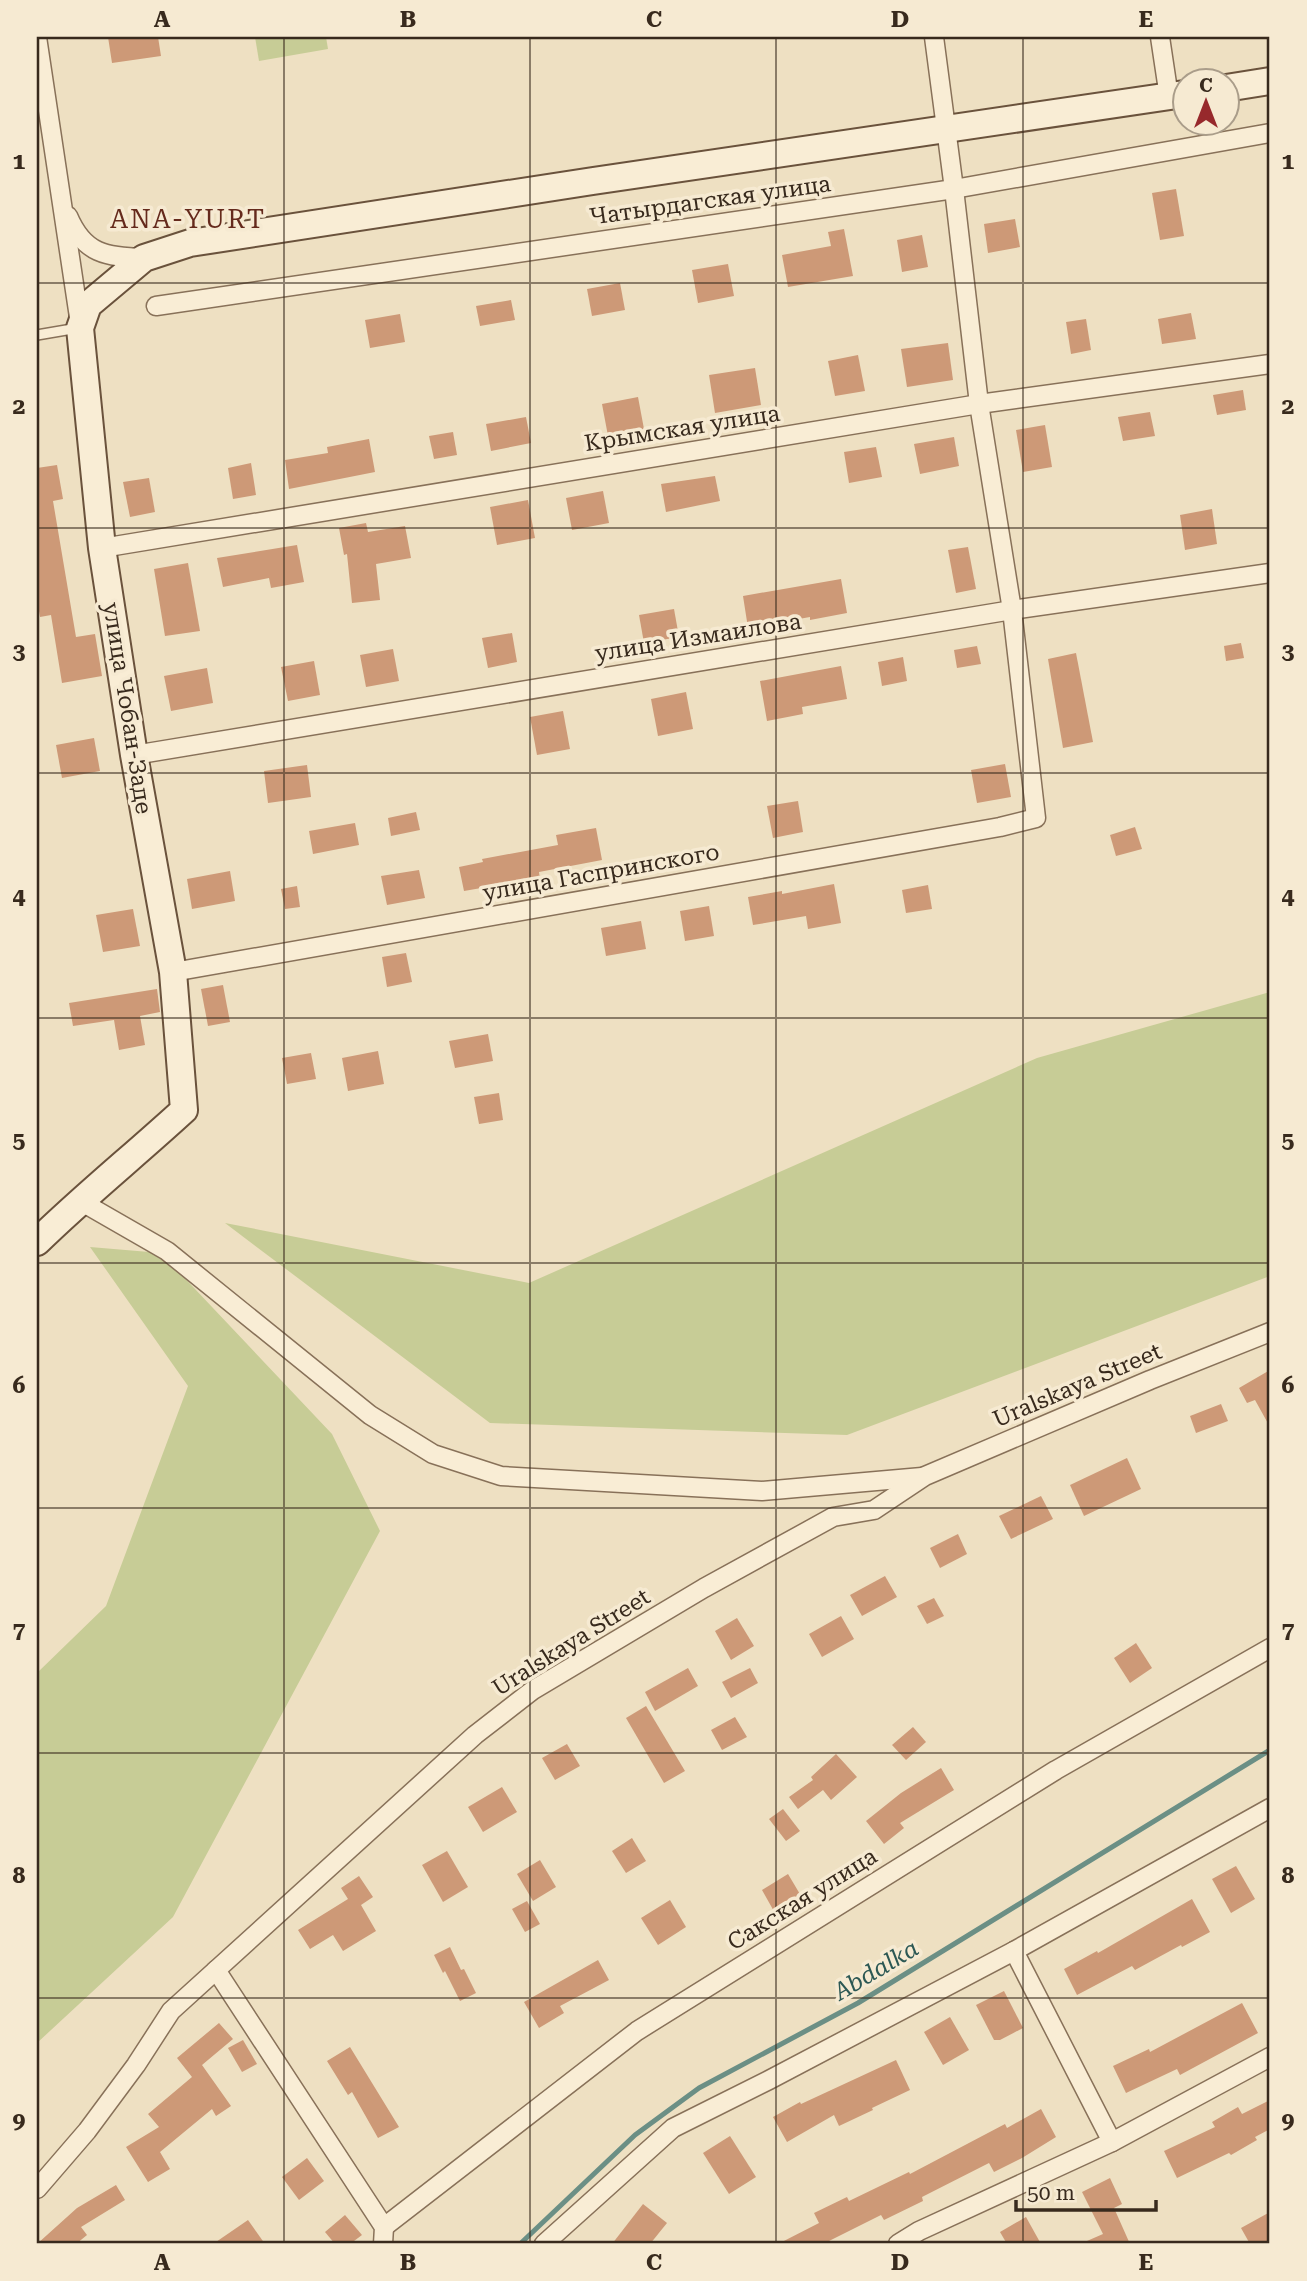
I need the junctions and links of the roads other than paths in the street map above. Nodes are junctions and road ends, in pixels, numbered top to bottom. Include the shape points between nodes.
1 (37, 37) edge
2 (934, 37) edge
3 (1160, 37) edge
4 (1170, 71) edge
5 (1270, 81) edge
6 (1240, 86) edge
7 (1170, 96) edge
8 (947, 130) junction
9 (1270, 133) edge
10 (954, 189) junction
11 (61, 199) junction
12 (144, 258) junction
13 (156, 306) dead end
14 (84, 316) junction
15 (37, 335) edge
16 (1270, 363) edge
17 (979, 404) junction
18 (102, 548) junction
19 (1270, 573) edge
20 (1012, 610) junction
21 (134, 755) junction
22 (173, 972) junction
23 (80, 1201) junction
24 (37, 1242) edge
25 (1270, 1332) edge
26 (925, 1476) junction
27 (1270, 1648) edge
28 (1270, 1808) edge
29 (1014, 1951) junction
30 (216, 1970) junction
31 (1270, 2057) edge
32 (1112, 2142) junction
33 (37, 2189) edge
34 (383, 2235) edge
35 (544, 2244) edge
36 (898, 2244) edge

1 - 11 street
2 - 8 street
3 - 4 street
5 - 6 main road
7 - 8 main road
8 - 10 street
8 - 12 main road via 190,243
9 - 10 street, Чатырдагская улица
10 - 13 street, Чатырдагская улица
10 - 17 street
11 - 12 street via 72,226 89,246 113,257
11 - 14 street
12 - 14 main road
14 - 15 lane
14 - 18 main road, улица Чобан-Заде
16 - 17 street, Крымская улица
17 - 18 street, Крымская улица
17 - 20 street
18 - 21 main road, улица Чобан-Заде
19 - 20 street, улица Измаилова
20 - 21 street, улица Измаилова
20 - 22 street, улица Гаспринского via 1036,818
21 - 22 main road, улица Чобан-Заде
22 - 23 main road, улица Чобан-Заде via 184,1110
23 - 24 main road
23 - 26 street via 167,1251 370,1415 433,1454 502,1476 748,1491
25 - 26 street, Uralskaya Street
26 - 30 street, Uralskaya Street via 874,1510 833,1517 533,1690 475,1735
27 - 34 street, Сакская улица via 1056,1770 637,2031
28 - 29 street
29 - 32 street
29 - 35 street via 673,2128
30 - 33 street, Uralskaya Street via 171,2011 87,2132
30 - 34 street
31 - 32 street
32 - 36 street

